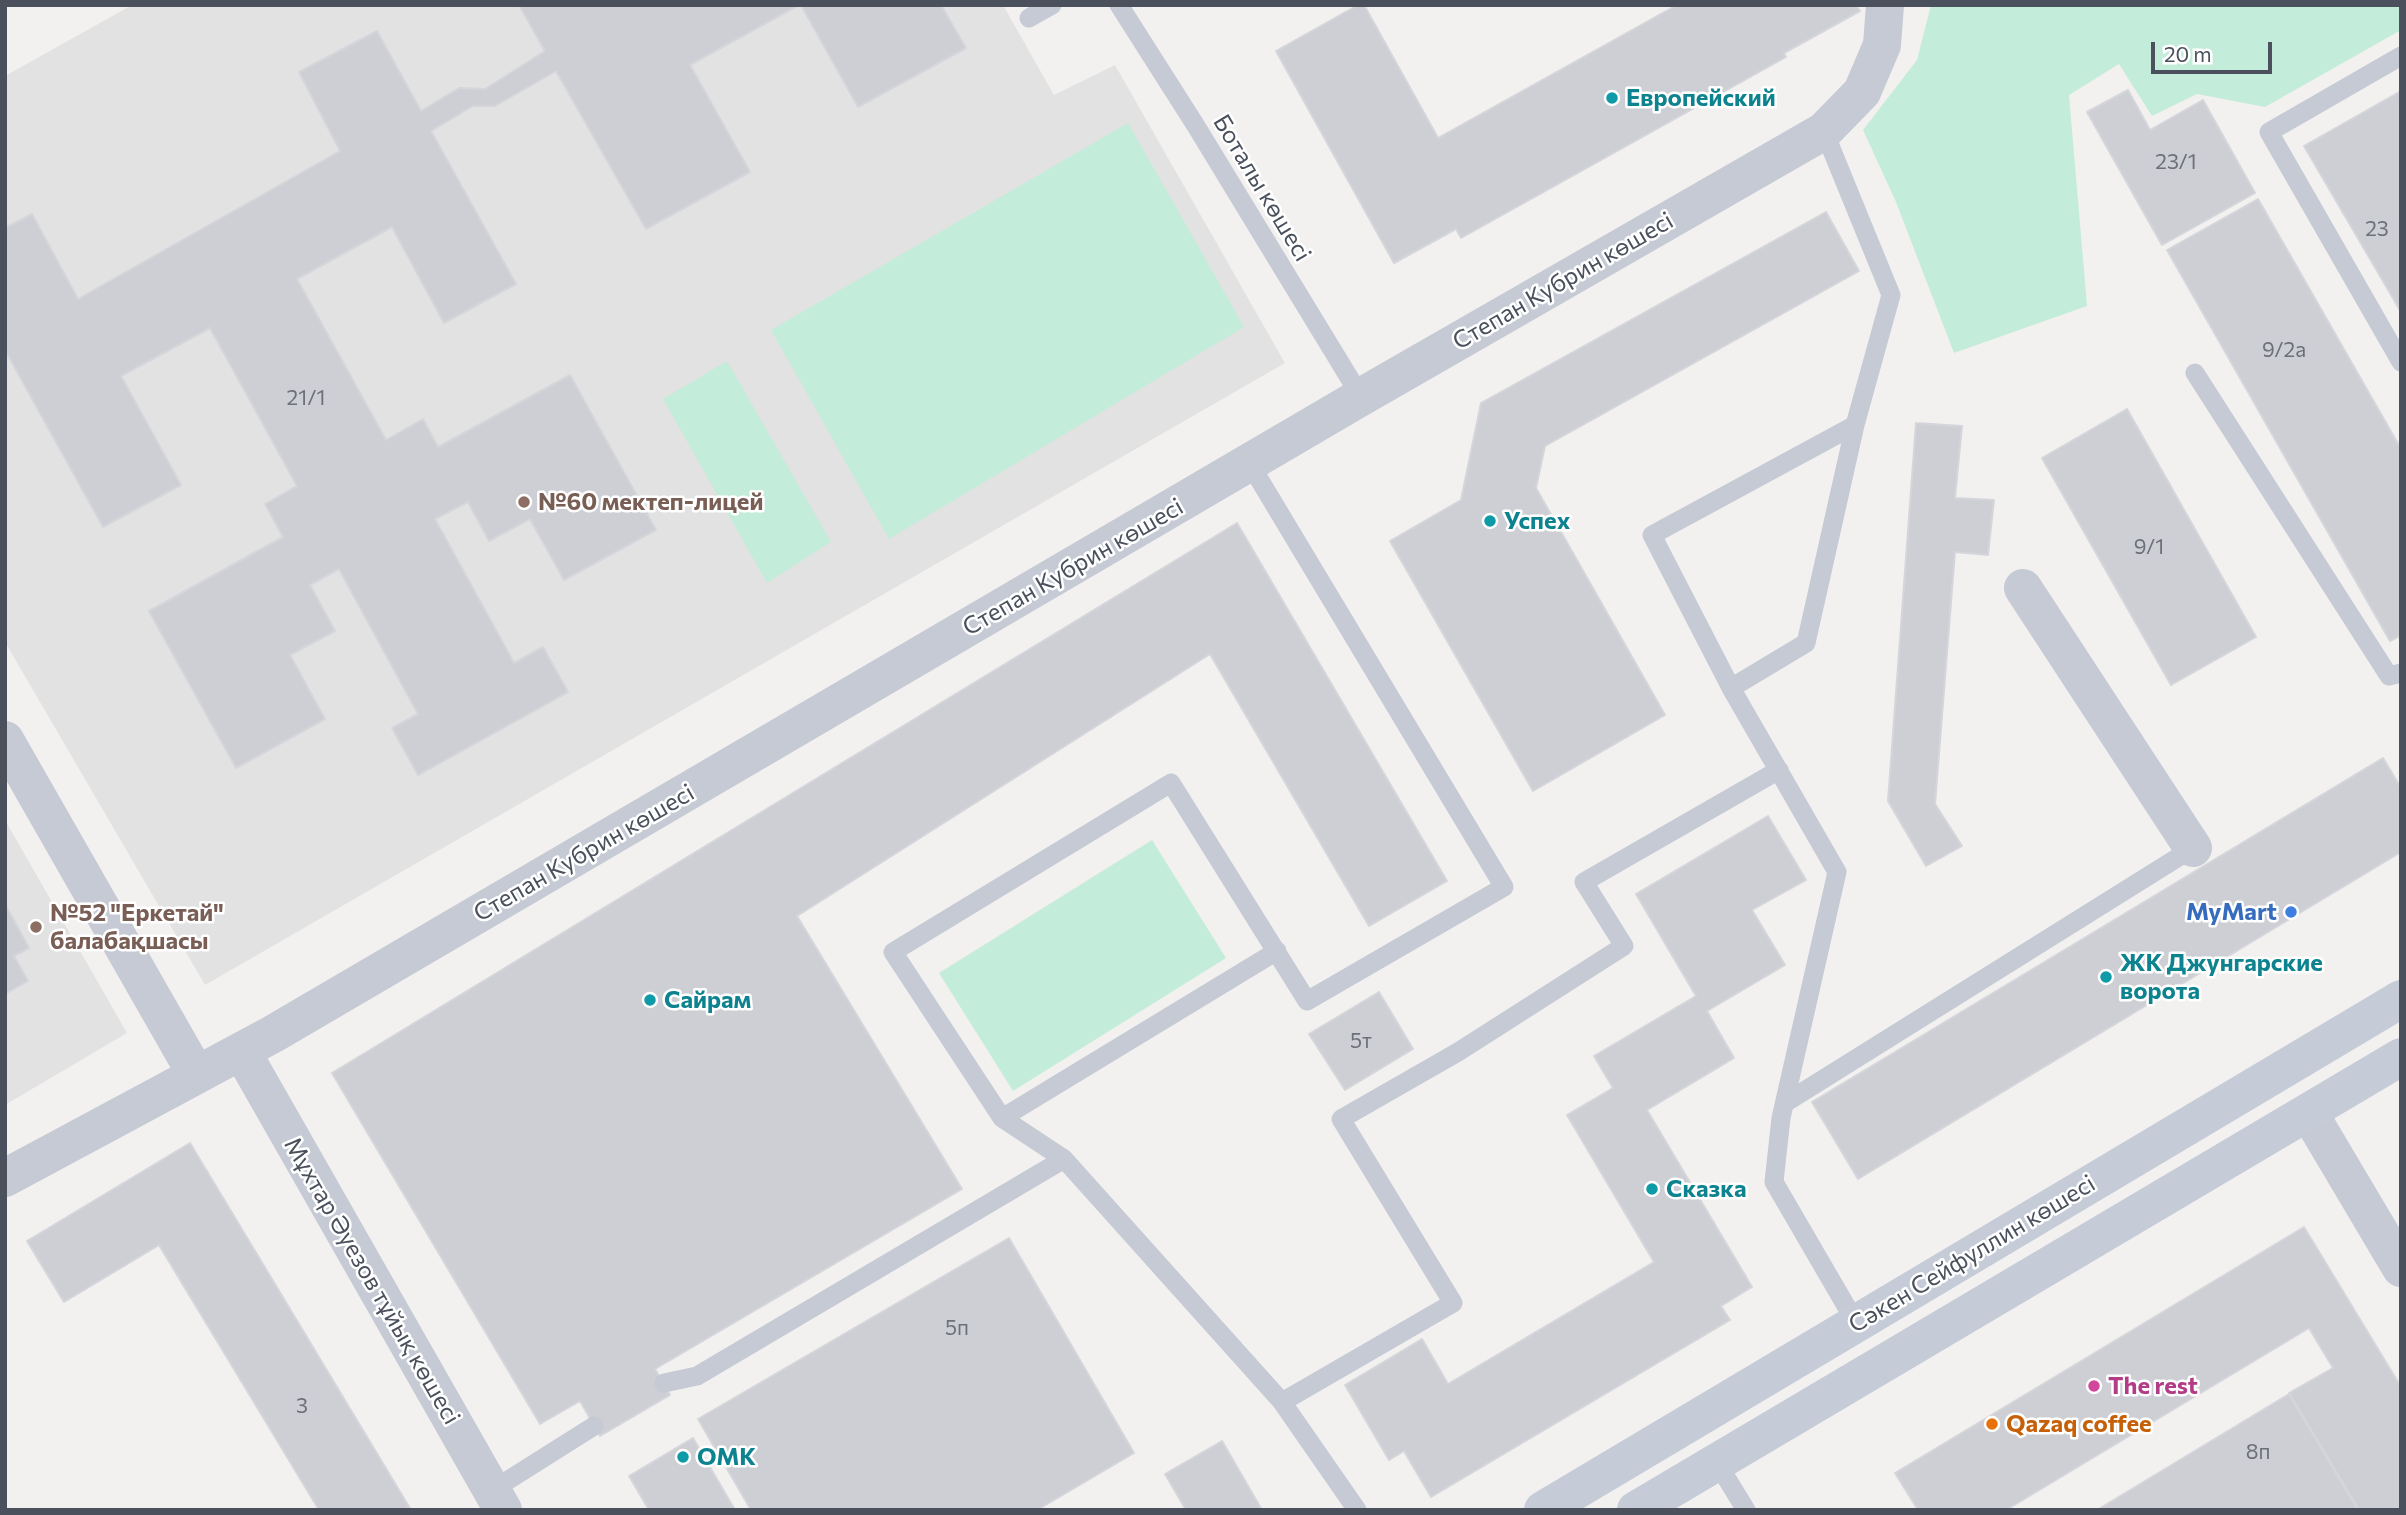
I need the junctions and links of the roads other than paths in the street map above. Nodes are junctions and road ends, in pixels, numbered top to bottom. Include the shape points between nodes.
1 (1052, 5) edge
2 (1885, 5) edge
3 (1126, 7) edge
4 (1028, 18) dead end
5 (2401, 56) edge
6 (1824, 131) junction
7 (2401, 362) edge
8 (2195, 373) dead end
9 (1361, 397) junction
10 (1855, 425) junction
11 (1250, 464) junction
12 (2023, 588) dead end
13 (2401, 673) edge
14 (1731, 688) junction
15 (5, 740) edge
16 (1779, 770) junction
17 (2193, 848) joint
18 (1277, 951) junction
19 (2401, 999) edge
20 (242, 1052) junction
21 (2401, 1057) edge
22 (196, 1074) junction
23 (1785, 1103) junction
24 (2309, 1113) junction
25 (1002, 1118) junction
26 (1064, 1160) junction
27 (5, 1178) edge
28 (2401, 1268) edge
29 (1856, 1323) junction
30 (664, 1384) dead end
31 (1282, 1402) junction
32 (594, 1426) dead end
33 (1716, 1461) junction
34 (497, 1500) edge
35 (1357, 1510) edge
36 (1543, 1510) edge
37 (1636, 1510) edge
38 (1746, 1510) edge

1 - 4 lane
2 - 6 street, Степан Кубрин көшесі via 1882,44 1862,92
3 - 9 lane, Боталы көшесі
5 - 7 lane via 2269,132
6 - 9 street, Степан Кубрин көшесі
6 - 10 lane via 1891,295
8 - 13 lane via 2389,676
9 - 11 street, Степан Кубрин көшесі
10 - 14 lane via 1806,643
10 - 14 lane via 1652,535
11 - 18 lane via 1504,887 1307,1001
11 - 20 street, Степан Кубрин көшесі
12 - 17 street
14 - 16 lane
15 - 22 street
16 - 23 lane via 1837,872
16 - 31 lane via 1584,881 1624,946 1458,1052 1341,1119 1454,1303
17 - 23 lane
18 - 25 lane
18 - 25 lane via 1171,783 893,952
19 - 29 main road, Сәкен Сейфуллин көшесі
20 - 22 street, Степан Кубрин көшесі
20 - 34 street, Мұхтар Әуезов тұйық көшесі
21 - 24 main road, Сәкен Сейфуллин көшесі
22 - 27 street, Степан Кубрин көшесі
23 - 29 lane via 1774,1182
24 - 28 street
24 - 33 main road, Сәкен Сейфуллин көшесі
25 - 26 lane
26 - 30 lane via 697,1376
26 - 31 lane
29 - 36 main road, Сәкен Сейфуллин көшесі
31 - 35 lane
32 - 34 lane
33 - 37 main road, Сәкен Сейфуллин көшесі
33 - 38 lane

